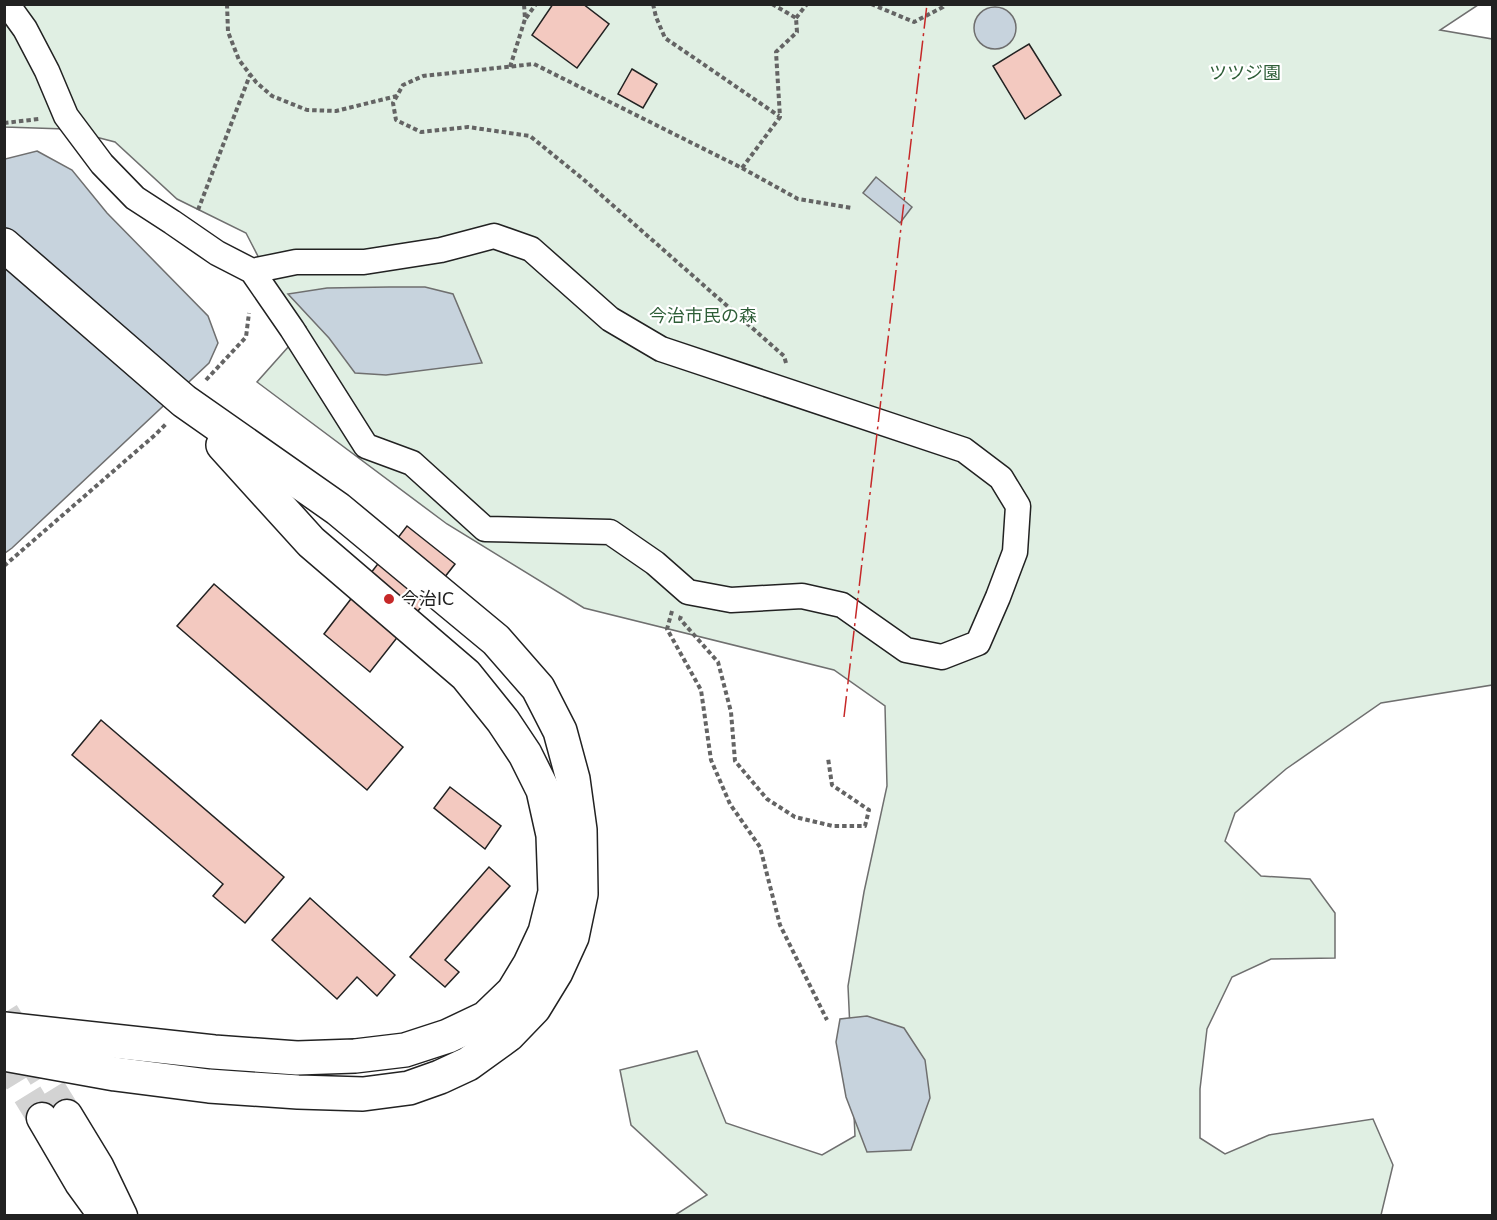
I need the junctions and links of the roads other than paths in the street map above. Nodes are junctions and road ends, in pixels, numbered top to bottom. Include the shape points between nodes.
1 (8, 4) edge
2 (4, 245) edge
3 (252, 271) junction
4 (186, 401) junction
5 (4, 1029) edge
6 (4, 1054) edge
7 (104, 1215) edge
8 (122, 1215) edge

1 - 3 street via 48,70 66,116 102,165 135,198 217,253
2 - 4 highway
3 - 3 street via 366,446 412,463 485,529 610,532 683,588 731,600 802,596 842,605 906,650 942,657 978,643 1015,552 1018,506 1001,478 964,450 661,349 610,319 531,249 494,236 441,250 364,262 296,262
4 - 5 highway via 311,542 466,675 503,721 543,790 553,835 555,892 545,932 513,992 486,1018 405,1050 297,1058
4 - 6 highway via 338,509 496,640 538,688 560,731 578,810 581,894 572,937 534,1008 508,1035 468,1064 409,1088 363,1094 209,1086
7 - 8 street via 80,1183 54,1117 98,1166

